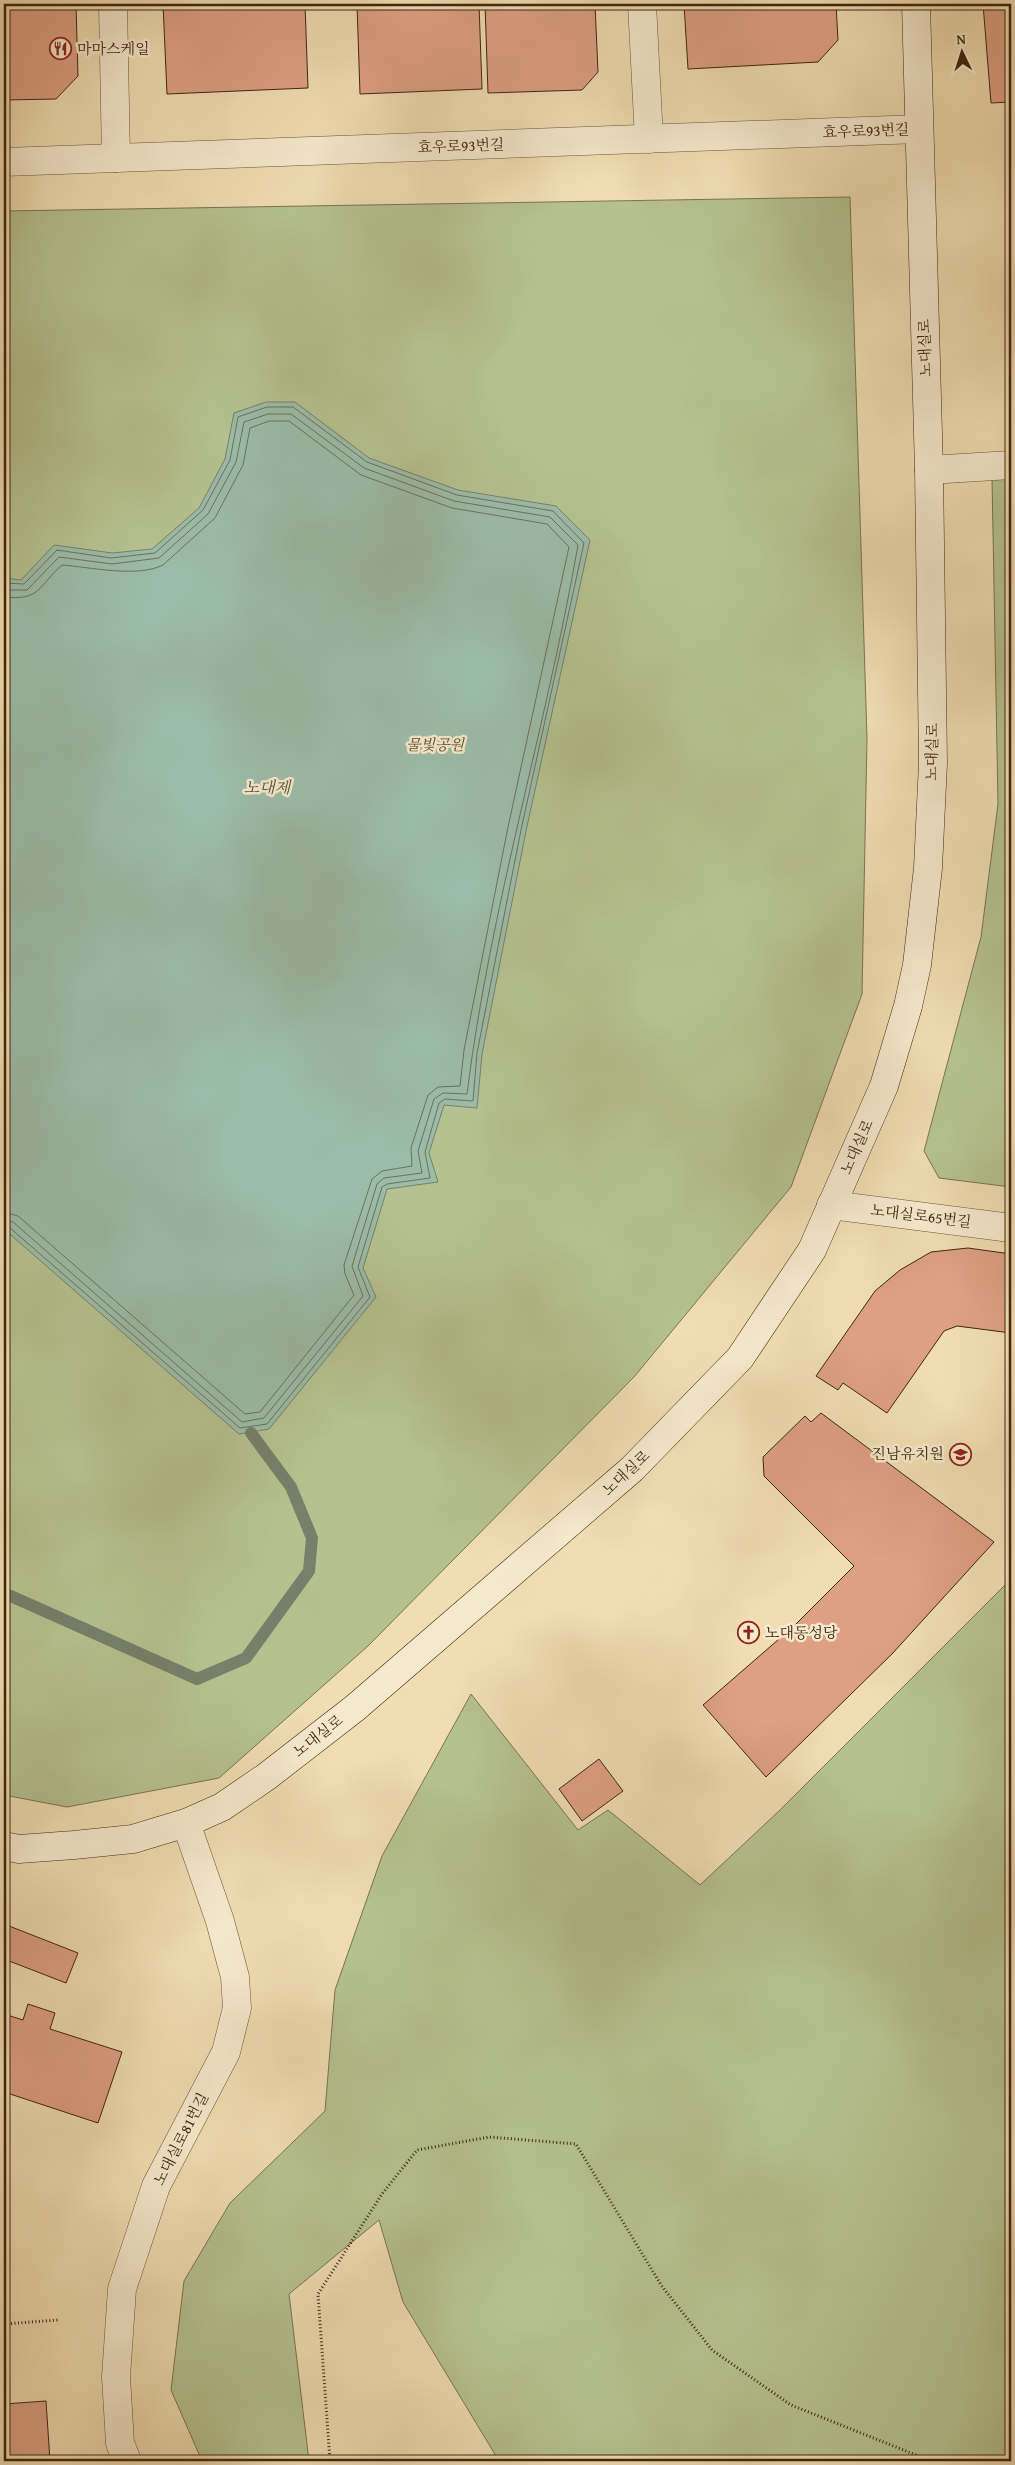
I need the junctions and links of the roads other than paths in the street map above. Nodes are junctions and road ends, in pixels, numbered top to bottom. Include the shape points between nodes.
1 (112, 4) edge
2 (642, 4) edge
3 (916, 4) edge
4 (919, 129) junction
5 (648, 139) junction
6 (116, 158) junction
7 (4, 162) edge
8 (1011, 465) edge
9 (929, 470) junction
10 (831, 1205) junction
11 (1011, 1228) edge
12 (186, 1823) junction
13 (4, 1846) edge
14 (127, 2461) edge

1 - 6 main road
2 - 5 main road
3 - 4 main road, 노대실로
4 - 5 main road, 효우로93번길
4 - 9 main road, 노대실로
5 - 6 main road, 효우로93번길
6 - 7 main road, 효우로93번길
8 - 9 main road
9 - 10 main road, 노대실로 via 933,764 928,868 917,965 884,1086
10 - 11 main road, 노대실로65번길
10 - 12 main road, 노대실로 via 812,1250 740,1358 632,1469 355,1708 222,1807
12 - 13 main road, 노대실로 via 133,1839 74,1846 18,1849
12 - 14 main road, 노대실로81번길 via 220,1921 235,1977 237,2008 226,2052 156,2186 122,2289 116,2377 120,2443

